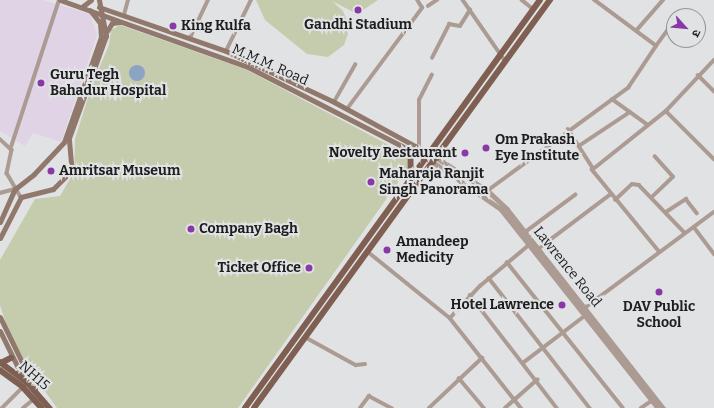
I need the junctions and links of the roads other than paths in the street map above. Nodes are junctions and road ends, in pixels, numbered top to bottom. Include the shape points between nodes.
1 (60, 0) edge
2 (91, 0) edge
3 (99, 0) edge
4 (128, 0) edge
5 (208, 0) edge
6 (251, 0) edge
7 (417, 0) edge
8 (437, 0) edge
9 (464, 0) edge
10 (522, 0) edge
11 (540, 0) edge
12 (550, 0) edge
13 (594, 0) edge
14 (663, 0) edge
15 (80, 6) junction
16 (428, 6) dead end
17 (99, 7) junction
18 (88, 8) junction
19 (533, 9) junction
20 (470, 10) junction
21 (102, 13) junction
22 (124, 15) junction
23 (123, 22) junction
24 (636, 31) junction
25 (106, 32) junction
26 (666, 32) edge
27 (190, 38) junction
28 (656, 46) junction
29 (226, 51) junction
30 (499, 56) junction
31 (432, 58) dead end
32 (714, 60) edge
33 (506, 62) junction
34 (355, 65) dead end
35 (432, 75) dead end
36 (698, 75) junction
37 (714, 91) edge
38 (612, 99) junction
39 (334, 102) junction
40 (347, 109) junction
41 (666, 111) junction
42 (630, 112) junction
43 (648, 125) junction
44 (568, 129) junction
45 (0, 139) edge
46 (418, 146) junction
47 (579, 146) junction
48 (11, 147) junction
49 (411, 150) junction
50 (427, 155) junction
51 (654, 157) dead end
52 (714, 159) edge
53 (435, 160) junction
54 (593, 168) junction
55 (410, 177) junction
56 (15, 188) junction
57 (488, 191) junction
58 (0, 193) edge
59 (483, 194) junction
60 (611, 194) junction
61 (575, 195) dead end
62 (21, 197) junction
63 (652, 197) junction
64 (615, 200) junction
65 (666, 212) junction
66 (714, 212) edge
67 (697, 213) dead end
68 (0, 222) edge
69 (694, 227) junction
70 (685, 233) junction
71 (524, 234) junction
72 (0, 238) edge
73 (529, 245) junction
74 (538, 249) junction
75 (367, 251) junction
76 (659, 252) junction
77 (714, 254) edge
78 (508, 262) junction
79 (489, 278) junction
80 (470, 295) junction
81 (586, 307) junction
82 (586, 315) junction
83 (0, 317) edge
84 (450, 318) junction
85 (304, 325) junction
86 (310, 330) junction
87 (0, 331) edge
88 (563, 331) junction
89 (305, 337) junction
90 (544, 346) junction
91 (616, 349) junction
92 (11, 358) junction
93 (482, 358) junction
94 (1, 362) edge
95 (523, 363) junction
96 (365, 364) dead end
97 (0, 370) edge
98 (23, 378) junction
99 (459, 378) junction
100 (537, 380) junction
101 (23, 387) junction
102 (37, 392) junction
103 (34, 399) junction
104 (514, 399) junction
105 (653, 400) junction
106 (2, 408) edge
107 (22, 408) edge
108 (42, 408) edge
109 (50, 408) edge
110 (245, 408) edge
111 (254, 408) edge
112 (360, 408) edge
113 (392, 408) edge
114 (429, 408) edge
115 (484, 408) edge
116 (505, 408) edge
117 (522, 408) edge
118 (557, 408) edge
119 (590, 408) edge
120 (622, 408) edge
121 (641, 408) edge
122 (658, 408) edge
123 (663, 408) edge

1 - 15 main road, M.M.M. Road
1 - 48 street
2 - 15 main road
3 - 17 main road
4 - 22 street
5 - 27 street
6 - 29 street
7 - 40 street via 422,8
8 - 16 street
9 - 20 street
10 - 19 street
11 - 19 main road
12 - 33 main road
13 - 24 street
14 - 24 street
15 - 18 main road, M.M.M. Road
17 - 21 main road
17 - 22 main road, M.M.M. Road
18 - 21 main road, M.M.M. Road
18 - 56 main road via 100,23 101,36 64,142 34,174
19 - 30 main road
20 - 30 street
20 - 31 street via 460,26 448,25
21 - 23 main road, M.M.M. Road
21 - 25 main road
22 - 27 main road, M.M.M. Road
23 - 25 main road via 112,23
23 - 49 main road, M.M.M. Road via 248,67
24 - 28 street
25 - 62 main road via 102,52 69,138 71,163 68,174 53,189
26 - 28 street
27 - 29 main road, M.M.M. Road
28 - 38 street via 628,88
29 - 39 main road, M.M.M. Road
30 - 33 street
30 - 50 main road
32 - 36 street
33 - 53 main road
34 - 39 street
35 - 46 street via 419,100
36 - 37 street
36 - 41 street
38 - 42 street
38 - 44 street
39 - 40 main road, M.M.M. Road
40 - 46 main road, M.M.M. Road
41 - 43 street
41 - 52 street
42 - 43 street
42 - 47 street
43 - 54 street
44 - 47 street
44 - 57 street
45 - 48 street
46 - 50 main road, M.M.M. Road
47 - 54 street
48 - 56 street via 7,173
49 - 50 main road, M.M.M. Road
49 - 55 main road
50 - 53 main road, M.M.M. Road
50 - 55 main road
51 - 63 street via 673,177
53 - 57 street, Lawrence Road
53 - 59 street, Lawrence Road
53 - 75 main road
54 - 60 street
55 - 85 main road
56 - 58 street
56 - 62 street
56 - 68 main road
57 - 59 street
57 - 71 street, Lawrence Road
59 - 71 street, Lawrence Road
60 - 64 street
60 - 74 street
61 - 71 street
62 - 72 main road
63 - 64 street via 634,184
63 - 65 street
64 - 76 street
65 - 67 street via 686,199
65 - 70 street
66 - 69 street
69 - 70 street
69 - 77 street
70 - 76 street
71 - 73 street, Lawrence Road
71 - 74 street, Lawrence Road
73 - 78 street
73 - 82 street, Lawrence Road
74 - 81 street, Lawrence Road
75 - 84 street
75 - 86 main road
76 - 81 street
78 - 79 street
78 - 88 street
79 - 80 street
79 - 90 street
80 - 84 street
80 - 95 street
81 - 91 street, Lawrence Road
82 - 88 street
82 - 91 street, Lawrence Road
83 - 102 main road
84 - 93 street
85 - 86 street
85 - 110 main road
86 - 89 main road
87 - 92 main road
88 - 90 street
88 - 120 street
89 - 96 street via 356,365
89 - 111 main road
90 - 95 street
90 - 119 street
91 - 105 street, Lawrence Road
91 - 123 street, Lawrence Road
92 - 94 main road
92 - 98 main road
93 - 99 street
93 - 104 street
94 - 98 main road, NH15
95 - 100 street
97 - 101 main road, NH15
98 - 102 main road, NH15
99 - 114 street
99 - 115 street
100 - 104 street
100 - 118 street
101 - 103 main road, NH15
101 - 106 street
102 - 109 main road, NH15
103 - 107 street
103 - 108 main road, NH15
104 - 116 street
104 - 117 street
105 - 121 street
105 - 122 street, Lawrence Road
112 - 113 street via 369,396

